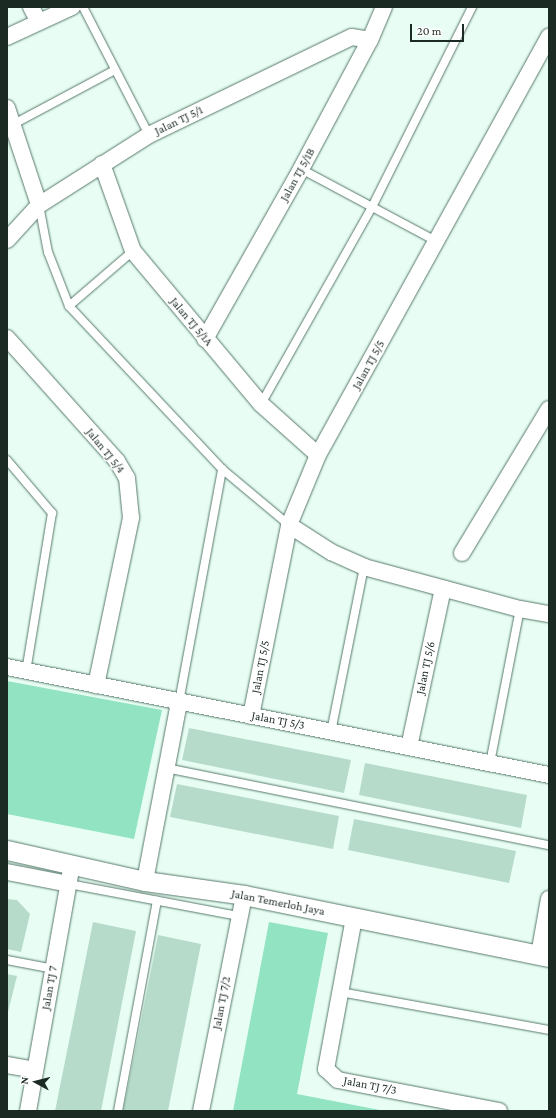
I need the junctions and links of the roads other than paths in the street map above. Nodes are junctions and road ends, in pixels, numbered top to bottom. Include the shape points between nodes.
1 (31, 7) edge
2 (72, 7) edge
3 (83, 7) edge
4 (384, 7) edge
5 (472, 7) edge
6 (39, 22) junction
7 (7, 37) edge
8 (549, 37) edge
9 (370, 40) junction
10 (115, 70) junction
11 (7, 108) edge
12 (9, 126) edge
13 (149, 136) junction
14 (102, 164) junction
15 (301, 169) junction
16 (39, 205) junction
17 (372, 207) junction
18 (7, 240) edge
19 (438, 242) junction
20 (133, 251) junction
21 (69, 306) junction
22 (7, 338) edge
23 (205, 339) junction
24 (261, 404) junction
25 (547, 417) edge
26 (318, 455) junction
27 (7, 460) edge
28 (222, 469) junction
29 (289, 525) junction
30 (462, 553) dead end
31 (364, 567) junction
32 (443, 589) junction
33 (520, 609) junction
34 (549, 614) edge
35 (7, 667) edge
36 (26, 671) junction
37 (96, 685) junction
38 (179, 702) junction
39 (251, 716) junction
40 (331, 732) junction
41 (410, 747) junction
42 (490, 763) junction
43 (166, 768) junction
44 (549, 775) edge
45 (549, 845) edge
46 (7, 850) edge
47 (72, 865) junction
48 (7, 872) edge
49 (145, 880) junction
50 (69, 884) junction
51 (244, 895) junction
52 (549, 899) edge
53 (157, 901) junction
54 (239, 916) junction
55 (354, 918) junction
56 (544, 956) edge
57 (7, 960) edge
58 (54, 969) junction
59 (340, 992) junction
60 (549, 1030) edge
61 (7, 1065) edge
62 (35, 1070) junction
63 (28, 1111) edge
64 (118, 1111) edge
65 (201, 1111) edge
66 (499, 1111) edge

1 - 6 street
2 - 6 street
3 - 10 lane
4 - 9 street, Jalan TJ 5/1B
5 - 17 lane
6 - 7 street
8 - 19 street, Jalan TJ 5/5
9 - 13 street, Jalan TJ 5/1 via 352,37
9 - 15 street, Jalan TJ 5/1B
10 - 12 lane
10 - 13 lane
11 - 12 street
12 - 16 street
13 - 14 street, Jalan TJ 5/1
14 - 16 street, Jalan TJ 5/1
14 - 20 street, Jalan TJ 5/1A
15 - 17 lane
15 - 23 street, Jalan TJ 5/1B
16 - 18 street, Jalan TJ 5/1
16 - 21 lane via 48,252
17 - 19 lane
17 - 24 lane
19 - 26 street, Jalan TJ 5/5
20 - 21 lane
20 - 23 street, Jalan TJ 5/1A
21 - 28 lane
22 - 37 street, Jalan TJ 5/4 via 117,461 127,478 131,518
23 - 24 street, Jalan TJ 5/1A
24 - 26 street, Jalan TJ 5/1A
25 - 30 street
26 - 29 street, Jalan TJ 5/5
27 - 36 lane via 52,513
28 - 29 lane
28 - 38 lane
29 - 31 street via 320,546
29 - 39 street, Jalan TJ 5/5
31 - 32 street
31 - 40 lane
32 - 33 street
32 - 41 street, Jalan TJ 5/6
33 - 34 street
33 - 42 lane
35 - 36 street, Jalan TJ 5/3
36 - 37 street, Jalan TJ 5/3
37 - 38 street, Jalan TJ 5/3
38 - 39 street, Jalan TJ 5/3
38 - 43 street
39 - 40 street, Jalan TJ 5/3
40 - 41 street, Jalan TJ 5/3
41 - 42 street, Jalan TJ 5/3
42 - 44 street, Jalan TJ 5/3
43 - 45 lane
43 - 49 street
46 - 47 street, Jalan Temerloh Jaya
47 - 49 street, Jalan Temerloh Jaya
47 - 50 street, Jalan TJ 7
48 - 50 street
49 - 51 street, Jalan Temerloh Jaya
50 - 53 lane
50 - 58 street, Jalan TJ 7
51 - 54 street, Jalan TJ 7/2
51 - 55 street, Jalan Temerloh Jaya
52 - 56 street
53 - 54 lane
53 - 64 lane
54 - 65 street, Jalan TJ 7/2
55 - 56 street, Jalan Temerloh Jaya
55 - 59 street, Jalan TJ 7/3
57 - 58 lane
58 - 62 street, Jalan TJ 7
59 - 60 lane
59 - 66 street, Jalan TJ 7/3 via 326,1069 338,1080
61 - 62 street
62 - 63 street, Jalan TJ 7

